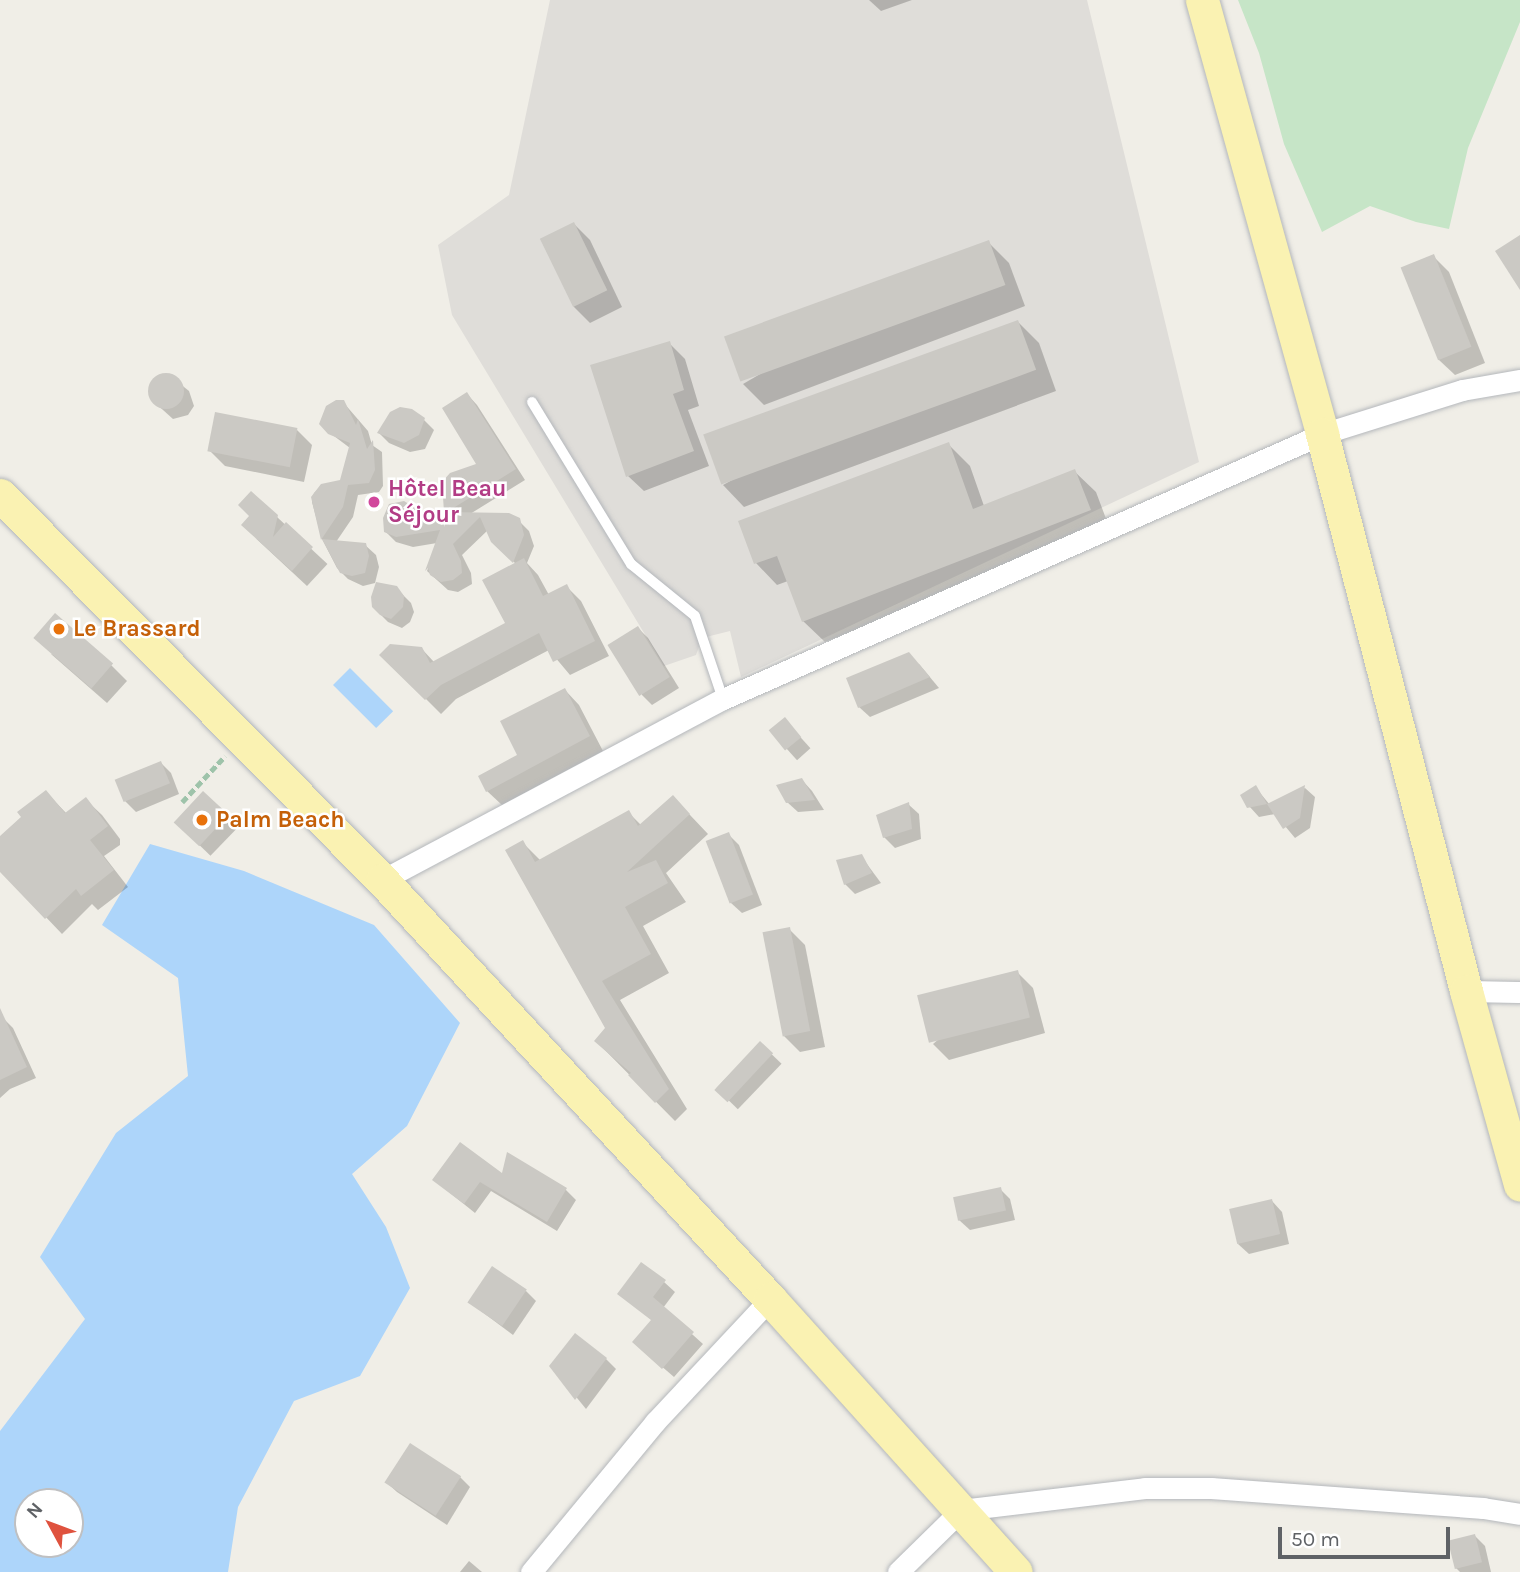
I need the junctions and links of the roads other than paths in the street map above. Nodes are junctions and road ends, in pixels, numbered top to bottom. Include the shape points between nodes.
1 (1202, 0) edge
2 (1520, 380) edge
3 (532, 402) dead end
4 (1322, 435) junction
5 (0, 495) edge
6 (723, 699) junction
7 (382, 880) junction
8 (1466, 991) junction
9 (1520, 992) edge
10 (1520, 1185) edge
11 (770, 1299) junction
12 (961, 1510) junction
13 (1520, 1514) edge
14 (530, 1572) edge
15 (898, 1572) edge
16 (1016, 1572) edge

1 - 4 main road
2 - 4 street via 1462,390
3 - 6 lane via 631,564 695,616
4 - 6 street
4 - 8 main road
5 - 7 main road
6 - 7 street
7 - 11 main road
8 - 9 street
8 - 10 main road
11 - 12 main road
11 - 14 street via 655,1422
12 - 13 street via 1145,1488 1211,1489
12 - 15 street
12 - 16 main road

